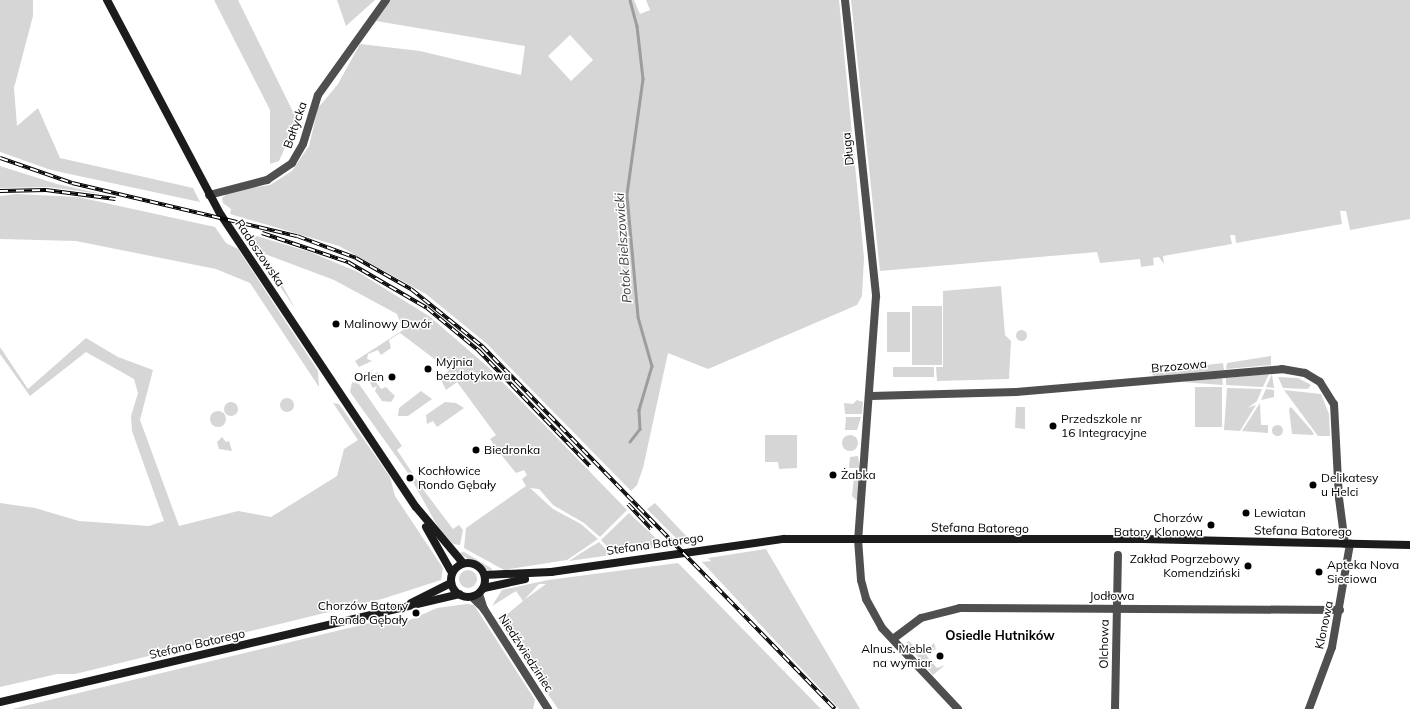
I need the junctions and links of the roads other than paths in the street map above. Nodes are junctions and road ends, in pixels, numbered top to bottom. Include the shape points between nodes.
1 (107, 0) edge
2 (386, 0) edge
3 (845, 0) edge
4 (209, 195) junction
5 (871, 396) junction
6 (416, 507) junction
7 (858, 539) junction
8 (1348, 544) junction
9 (1410, 545) edge
10 (1118, 555) dead end
11 (464, 563) junction
12 (551, 572) junction
13 (452, 573) junction
14 (485, 575) junction
15 (451, 583) junction
16 (478, 593) junction
17 (459, 594) junction
18 (399, 608) junction
19 (1117, 608) junction
20 (1340, 610) junction
21 (893, 640) junction
22 (0, 702) edge
23 (548, 709) edge
24 (958, 709) edge
25 (1115, 709) edge
26 (1308, 709) edge

1 - 4 street, Radoszowska
2 - 4 street, Bałtycka via 318,95 303,144 292,163 267,180
3 - 5 street, Długa via 876,296
4 - 6 street, Radoszowska
5 - 7 street
5 - 8 street, Brzozowa via 1016,392 1282,369 1305,373 1320,382 1334,404 1338,498
6 - 11 street, Radoszowska
6 - 13 street, Radoszowska
7 - 8 street, Stefana Batorego via 1143,539
7 - 12 street, Stefana Batorego via 768,540
7 - 21 street via 863,592 878,621
8 - 9 street, Stefana Batorego
8 - 20 street, Klonowa
10 - 19 street, Olchowa
11 - 13 street
11 - 14 street via 479,566
12 - 14 street, Stefana Batorego
12 - 16 street, Stefana Batorego
13 - 15 street
14 - 16 street
15 - 17 street
15 - 18 street, Stefana Batorego
16 - 17 street
16 - 23 street, Niedźwiedziniec via 484,609
17 - 18 street, Stefana Batorego
18 - 22 street, Stefana Batorego
19 - 20 street, Jodłowa
19 - 21 street, Jodłowa via 955,608 921,618
19 - 25 street, Olchowa
20 - 26 street, Klonowa via 1331,651
21 - 24 street

